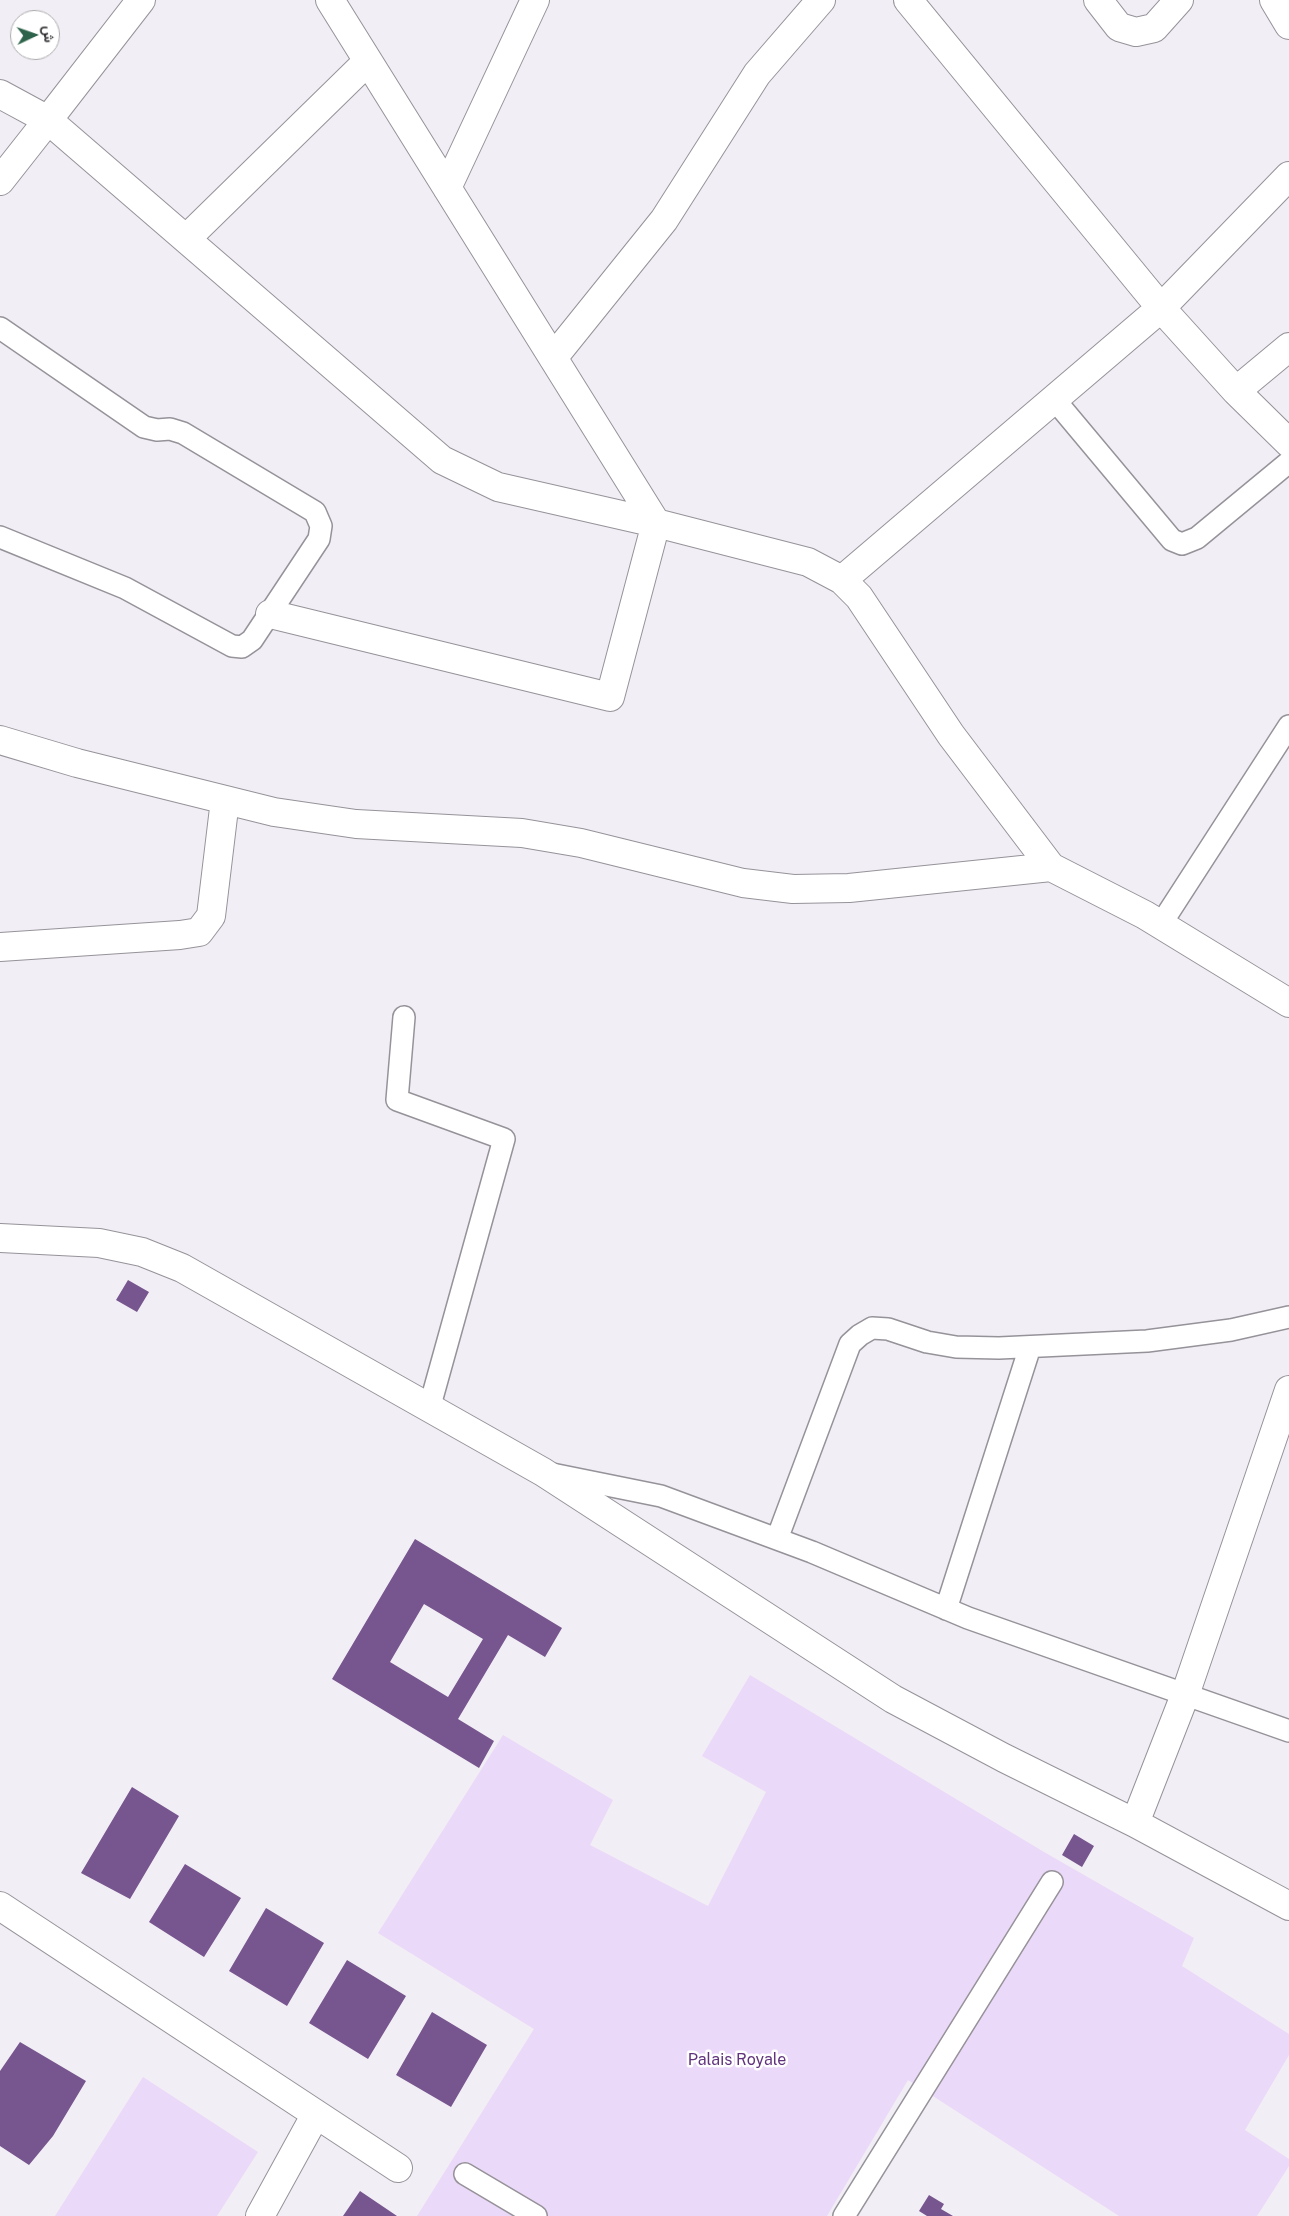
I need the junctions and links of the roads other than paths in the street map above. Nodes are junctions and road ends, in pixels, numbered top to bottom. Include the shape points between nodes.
1 (142, 0) edge
2 (330, 0) edge
3 (535, 0) edge
4 (821, 0) edge
5 (908, 0) edge
6 (1098, 0) edge
7 (1179, 0) edge
8 (1274, 0) edge
9 (1289, 25) edge
10 (368, 61) junction
11 (0, 94) edge
12 (48, 120) junction
13 (1289, 176) edge
14 (0, 181) edge
15 (447, 188) junction
16 (186, 239) junction
17 (1161, 308) junction
18 (0, 328) edge
19 (1289, 348) edge
20 (553, 358) junction
21 (1236, 391) junction
22 (1054, 399) junction
23 (1289, 443) edge
24 (1289, 462) edge
25 (656, 523) junction
26 (0, 538) edge
27 (842, 580) junction
28 (270, 614) junction
29 (1289, 726) edge
30 (0, 740) edge
31 (225, 800) junction
32 (1051, 867) junction
33 (1161, 924) junction
34 (0, 947) edge
35 (1289, 1003) edge
36 (404, 1017) dead end
37 (0, 1238) edge
38 (1289, 1317) edge
39 (1030, 1347) junction
40 (1289, 1390) edge
41 (429, 1409) junction
42 (543, 1472) junction
43 (777, 1539) junction
44 (946, 1609) junction
45 (1185, 1695) junction
46 (1289, 1731) edge
47 (1135, 1823) junction
48 (1052, 1882) dead end
49 (0, 1906) edge
50 (1289, 1906) edge
51 (316, 2114) junction
52 (398, 2168) dead end
53 (465, 2174) dead end
54 (260, 2216) edge
55 (536, 2216) edge
56 (844, 2216) edge

1 - 12 street
2 - 10 street
3 - 15 street
4 - 20 street via 756,74 664,220
5 - 17 street
6 - 7 street via 1119,27 1136,32 1154,28
8 - 9 street
10 - 15 street
10 - 16 street
11 - 12 street
12 - 14 street
12 - 16 street
13 - 17 street
15 - 20 street
16 - 25 street via 442,460 498,487
17 - 21 street
17 - 22 street
18 - 28 lane via 144,427 184,432 315,512 321,526 319,539
19 - 21 street
20 - 25 street
21 - 23 street
22 - 24 lane via 1172,540 1182,544 1197,538
22 - 27 street
25 - 27 street via 808,562
25 - 28 street via 610,697
26 - 28 lane via 125,588 232,646 242,647 252,640
27 - 32 street via 859,596 951,735
29 - 33 lane
30 - 31 street
31 - 32 street via 274,812 356,824 522,833 582,843 743,883 793,888 849,888
31 - 34 street via 211,916 200,932
32 - 33 street
33 - 35 street
36 - 41 lane via 397,1100 504,1139
37 - 41 street via 99,1243 142,1252 182,1268
38 - 39 lane via 1231,1330 1147,1341
39 - 43 lane via 956,1347 927,1342 888,1329 872,1328 860,1335 850,1344
39 - 44 lane
40 - 45 street
41 - 42 street
42 - 43 lane via 661,1496
42 - 47 street via 893,1698
43 - 44 lane
44 - 45 lane
45 - 46 lane
45 - 47 street
47 - 50 street
48 - 56 lane
49 - 51 street
51 - 52 street
51 - 54 street
53 - 55 lane

